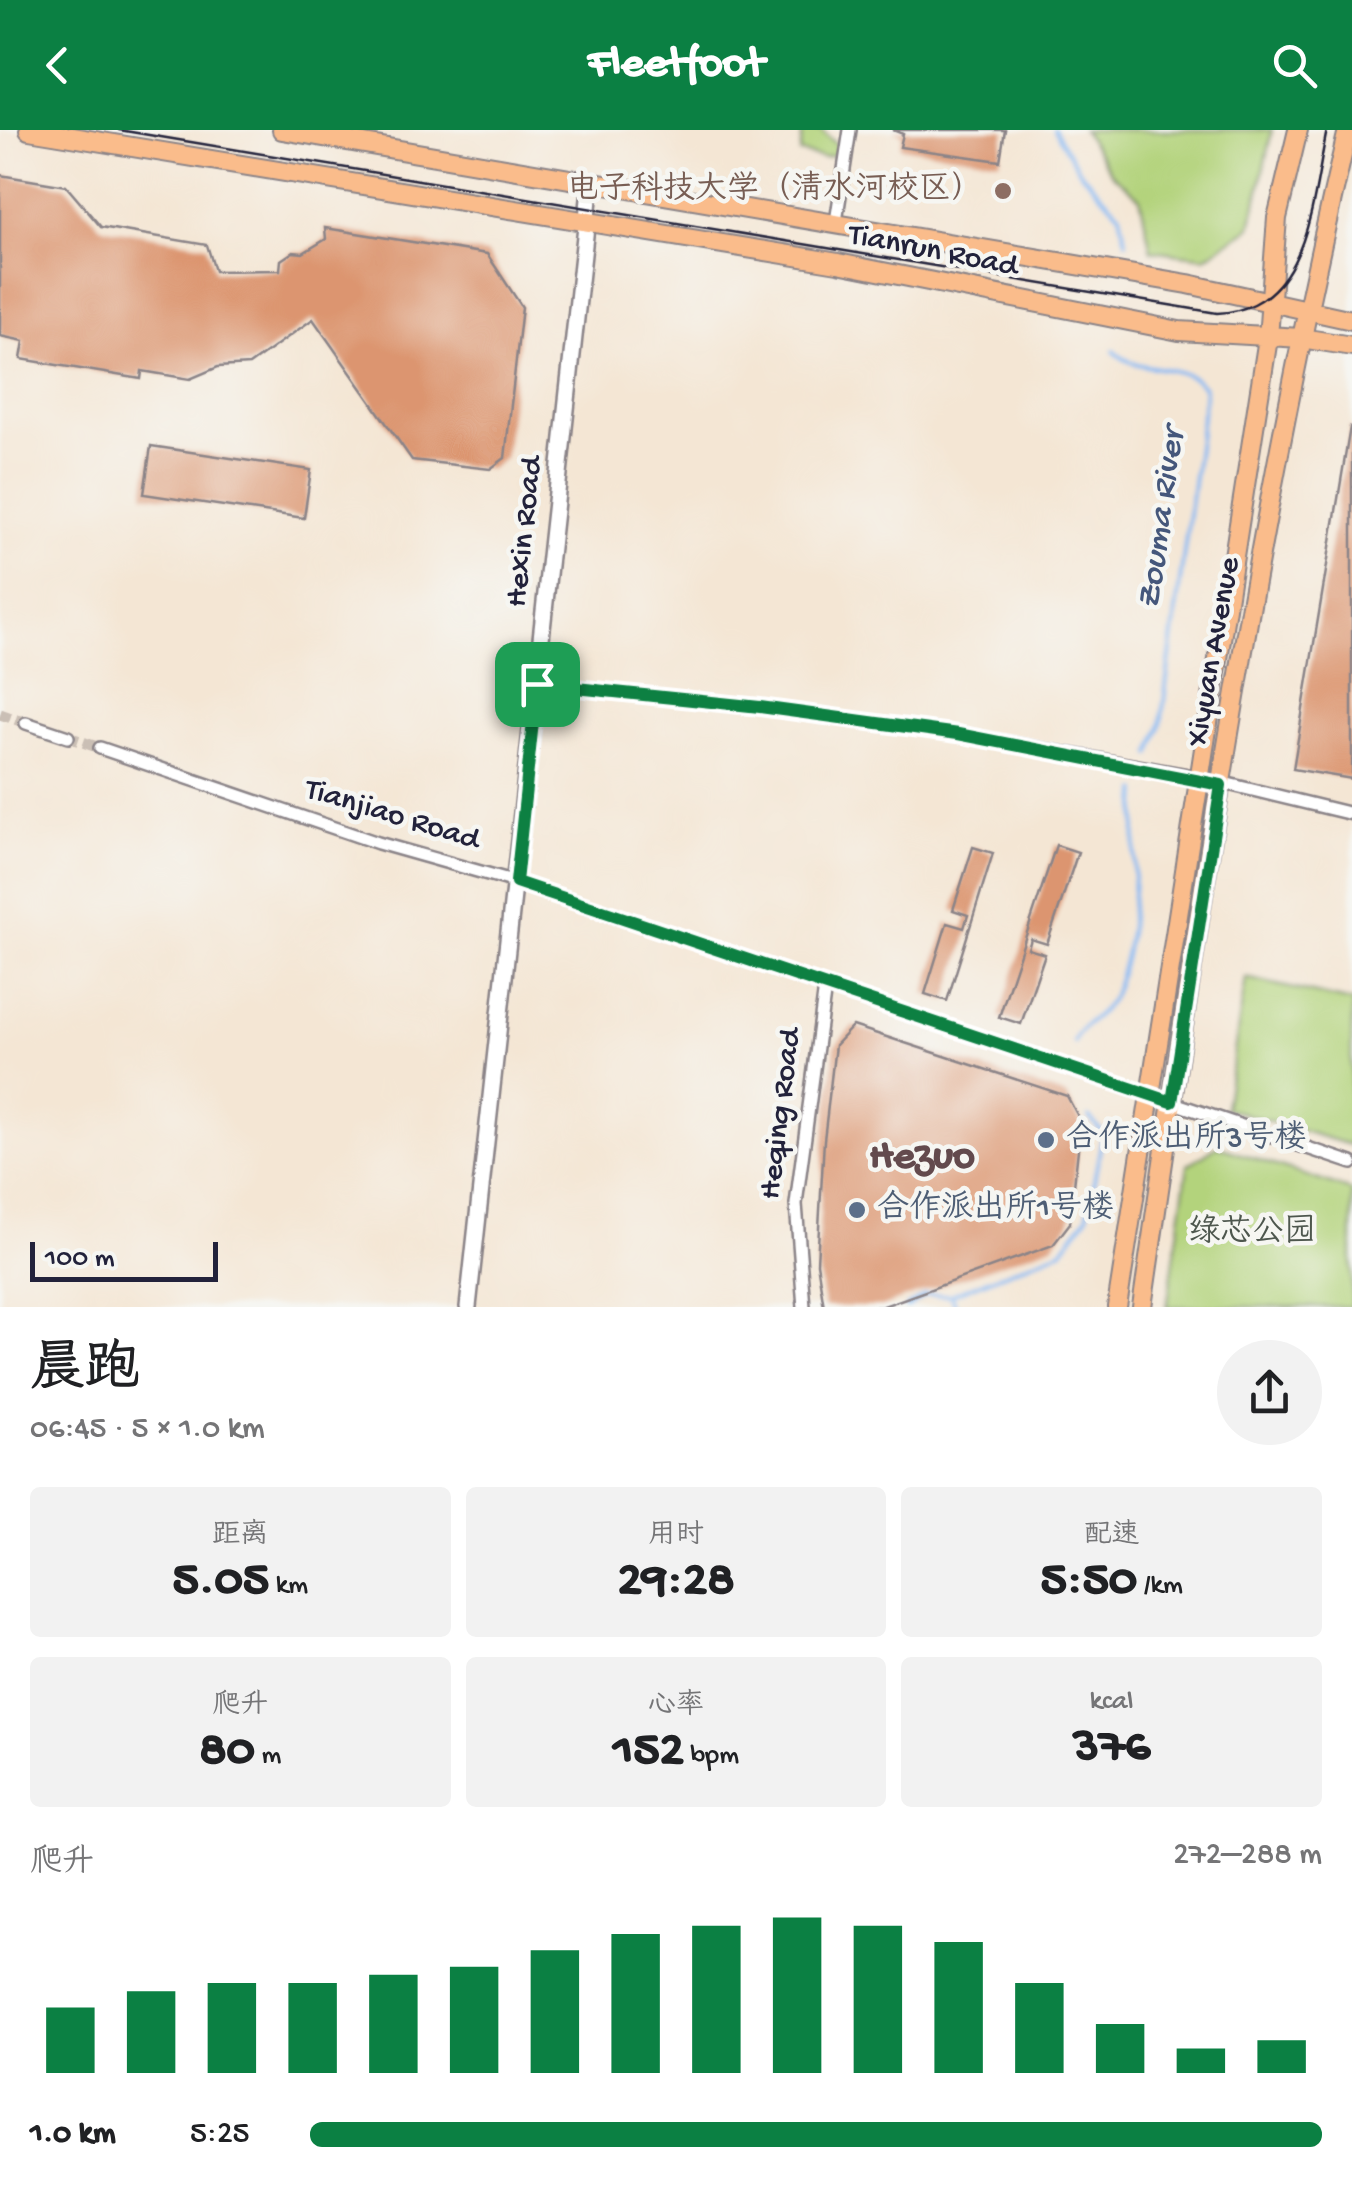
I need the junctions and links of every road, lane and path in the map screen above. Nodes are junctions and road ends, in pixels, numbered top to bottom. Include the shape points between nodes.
1 (29, 130) edge
2 (282, 130) edge
3 (850, 130) edge
4 (1298, 130) edge
5 (1348, 130) edge
6 (591, 181) junction
7 (836, 222) junction
8 (587, 224) junction
9 (1270, 304) junction
10 (1304, 312) junction
11 (1352, 320) edge
12 (1268, 338) junction
13 (1301, 338) junction
14 (1352, 346) edge
15 (537, 684) junction
16 (26, 723) tunnel mouth
17 (68, 738) tunnel mouth
18 (100, 748) tunnel mouth
19 (1199, 778) junction
20 (1221, 785) junction
21 (1352, 814) edge
22 (516, 882) junction
23 (825, 987) junction
24 (1147, 1096) junction
25 (1172, 1102) junction
26 (1352, 1162) edge
27 (468, 1307) edge
28 (804, 1307) edge
29 (1117, 1307) edge
30 (1142, 1307) edge

1 - 8 main road, Tianrun Road
2 - 6 main road, Tianrun Road
3 - 7 street
4 - 9 main road, Xiyuan Avenue via 1277,218
5 - 10 main road, Xiyuan Avenue
6 - 7 main road, Tianrun Road
6 - 8 street, Hexin Road
7 - 9 main road, Tianrun Road
8 - 12 main road, Tianrun Road via 838,263 1179,330
8 - 15 street, Hexin Road
9 - 10 main road, Tianrun Road
9 - 12 main road, Xiyuan Avenue
10 - 11 main road, Tianrun Road
10 - 13 main road, Xiyuan Avenue
12 - 13 main road, Tianrun Road
12 - 19 main road, Xiyuan Avenue
13 - 14 main road, Tianrun Road
13 - 20 main road, Xiyuan Avenue
15 - 19 street via 922,729
15 - 22 street, Hexin Road
16 - 17 street
18 - 22 street, Tianjiao Road via 378,844
19 - 20 street
19 - 24 main road, Xiyuan Avenue
20 - 21 street
20 - 25 main road, Xiyuan Avenue
22 - 23 street, Tianjiao Road
22 - 27 street, Hexin Road
23 - 24 street, Tianjiao Road
23 - 28 street, Heqing Road via 796,1204
24 - 25 street, Tianjiao Road
24 - 29 main road, Xiyuan Avenue
25 - 26 street, Tianjiao Road
25 - 30 main road, Xiyuan Avenue

